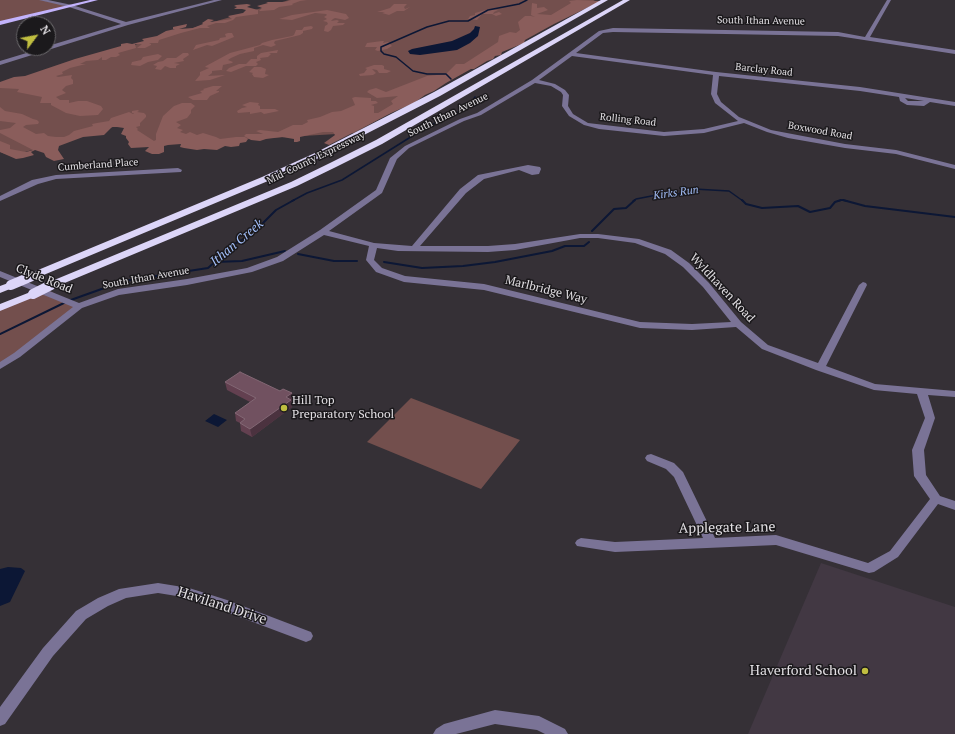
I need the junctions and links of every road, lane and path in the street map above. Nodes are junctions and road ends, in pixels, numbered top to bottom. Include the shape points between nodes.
1 (41, 0) edge
2 (96, 0) edge
3 (220, 0) edge
4 (605, 0) edge
5 (627, 0) edge
6 (889, 0) edge
7 (70, 6) junction
8 (0, 23) edge
9 (126, 24) junction
10 (867, 38) junction
11 (955, 52) edge
12 (570, 54) junction
13 (0, 63) edge
14 (716, 74) junction
15 (534, 81) junction
16 (793, 82) junction
17 (786, 89) dead end
18 (955, 104) edge
19 (744, 121) junction
20 (955, 167) edge
21 (520, 168) dead end
22 (178, 170) dead end
23 (0, 199) edge
24 (323, 232) junction
25 (374, 245) junction
26 (414, 248) junction
27 (0, 274) edge
28 (863, 285) dead end
29 (0, 290) edge
30 (79, 306) junction
31 (0, 308) edge
32 (738, 324) junction
33 (0, 366) edge
34 (820, 368) junction
35 (922, 392) junction
36 (955, 394) edge
37 (651, 458) dead end
38 (936, 499) junction
39 (955, 506) edge
40 (711, 542) junction
41 (581, 543) dead end
42 (306, 636) dead end
43 (0, 719) edge
44 (442, 734) edge
45 (560, 734) edge

1 - 7 street
2 - 7 main road
3 - 9 street
4 - 29 highway, Mid-County Expressway, bridge via 437,94 341,144 265,179
5 - 31 highway, Mid-County Expressway, bridge via 379,142 294,184
6 - 10 street
7 - 8 main road
7 - 9 street
9 - 13 street
10 - 11 street, South Ithan Avenue
10 - 12 street, South Ithan Avenue via 838,34 613,30 601,32
12 - 14 street, Barclay Road
12 - 15 street, South Ithan Avenue
14 - 16 street, Barclay Road
14 - 19 street, Boxwood Road via 714,94 718,103
15 - 19 street, Rolling Road via 563,90 566,95 565,106 571,115 599,128 664,134 704,131
15 - 24 street, South Ithan Avenue via 479,114 407,147 394,158 379,191
16 - 17 street
16 - 18 street, Barclay Road via 902,95 902,100 907,103
19 - 20 street, Boxwood Road via 788,136 896,152
21 - 26 street via 502,170 481,177 463,191
22 - 23 street, Cumberland Place via 56,177 35,182
24 - 25 street, Wyldhaven Road
24 - 30 street, South Ithan Avenue via 265,266 187,282 118,292
25 - 26 street, Wyldhaven Road
25 - 32 street, Marlbridge Way via 370,260 379,270 404,279 484,287 640,325 692,327
26 - 32 street, Wyldhaven Road via 488,249 580,236 636,241 668,252 686,265
27 - 30 street, Clyde Road
28 - 34 street
30 - 33 street, South Ithan Avenue via 18,355
32 - 34 street, Wyldhaven Road via 765,347
34 - 35 street, Wyldhaven Road via 874,387
35 - 36 street, Wyldhaven Road
35 - 38 street via 930,418 918,450 920,476
37 - 40 street via 670,466 679,475
38 - 39 street
38 - 40 street, Applegate Lane via 894,554 869,568 776,540
40 - 41 street, Applegate Lane via 615,547
42 - 43 street, Haviland Drive via 189,593 158,588 124,593 81,615 48,652
44 - 45 street via 449,729 495,717 539,723

